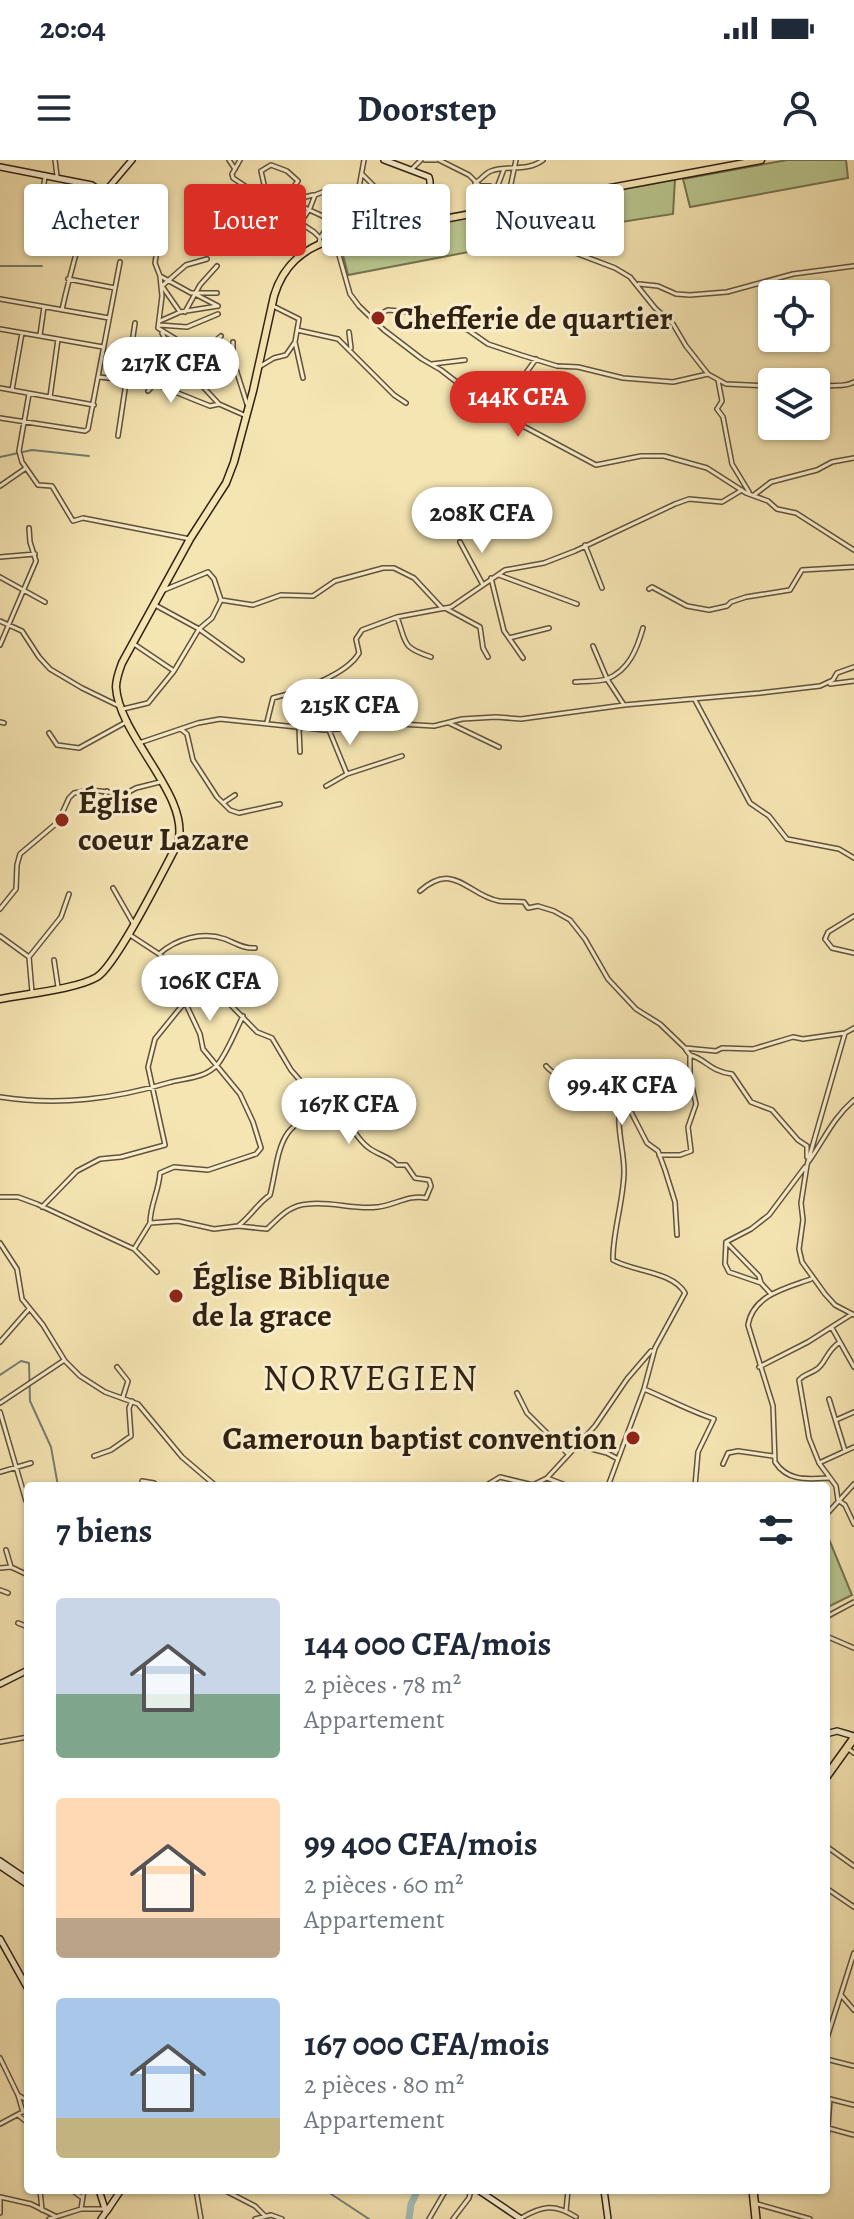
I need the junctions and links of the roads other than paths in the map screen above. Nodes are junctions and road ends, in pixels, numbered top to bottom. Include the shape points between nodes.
1 (55, 160) edge
2 (132, 160) edge
3 (229, 160) edge
4 (240, 160) edge
5 (364, 160) edge
6 (384, 160) edge
7 (423, 160) edge
8 (438, 160) edge
9 (516, 160) edge
10 (543, 160) edge
11 (761, 160) edge
12 (0, 167) edge
13 (235, 169) junction
14 (412, 169) junction
15 (504, 169) junction
16 (513, 169) junction
17 (362, 174) junction
18 (45, 175) junction
19 (57, 178) junction
20 (475, 183) junction
21 (44, 184) edge
22 (87, 184) edge
23 (112, 184) edge
24 (242, 184) edge
25 (264, 184) edge
26 (296, 184) edge
27 (372, 184) edge
28 (430, 184) edge
29 (480, 184) edge
30 (498, 184) edge
31 (510, 184) edge
32 (624, 185) edge
33 (317, 193) junction
34 (306, 196) edge
35 (306, 207) edge
36 (310, 208) junction
37 (306, 214) edge
38 (322, 215) edge
39 (306, 228) edge
40 (322, 236) edge
41 (319, 241) junction
42 (322, 241) edge
43 (306, 250) edge
44 (77, 256) edge
45 (156, 256) edge
46 (299, 256) edge
47 (339, 256) edge
48 (583, 256) edge
49 (207, 259) dead end
50 (120, 262) dead end
51 (217, 266) dead end
52 (854, 266) edge
53 (160, 276) junction
54 (68, 279) junction
55 (167, 281) junction
56 (638, 284) junction
57 (115, 288) junction
58 (194, 293) junction
59 (217, 293) dead end
60 (0, 299) edge
61 (271, 305) junction
62 (44, 306) junction
63 (62, 310) junction
64 (183, 313) junction
65 (218, 314) dead end
66 (109, 318) junction
67 (372, 318) junction
68 (135, 323) dead end
69 (159, 325) junction
70 (0, 329) edge
71 (297, 330) junction
72 (349, 332) dead end
73 (22, 333) junction
74 (40, 335) junction
75 (221, 336) dead end
76 (58, 339) junction
77 (233, 342) dead end
78 (295, 342) junction
79 (103, 347) junction
80 (197, 352) junction
81 (352, 352) junction
82 (176, 355) junction
83 (223, 358) dead end
84 (536, 359) junction
85 (465, 360) dead end
86 (432, 364) junction
87 (258, 368) junction
88 (708, 374) junction
89 (99, 377) junction
90 (303, 378) dead end
91 (126, 379) junction
92 (718, 380) junction
93 (854, 382) edge
94 (153, 383) junction
95 (758, 384) edge
96 (830, 385) edge
97 (0, 388) edge
98 (12, 390) junction
99 (148, 391) dead end
100 (29, 394) junction
101 (50, 397) junction
102 (406, 403) dead end
103 (219, 404) junction
104 (94, 405) junction
105 (247, 411) junction
106 (496, 412) junction
107 (0, 418) edge
108 (25, 421) junction
109 (118, 436) dead end
110 (854, 458) edge
111 (26, 468) junction
112 (0, 486) edge
113 (742, 490) junction
114 (752, 494) junction
115 (29, 528) dead end
116 (190, 539) junction
117 (460, 542) dead end
118 (585, 545) junction
119 (854, 550) edge
120 (35, 554) junction
121 (0, 557) edge
122 (854, 567) edge
123 (499, 575) junction
124 (0, 577) edge
125 (491, 578) junction
126 (482, 583) junction
127 (602, 588) dead end
128 (649, 589) dead end
129 (25, 590) junction
130 (164, 590) junction
131 (221, 600) junction
132 (45, 602) dead end
133 (577, 604) dead end
134 (155, 605) junction
135 (443, 608) junction
136 (397, 617) junction
137 (0, 621) edge
138 (7, 624) junction
139 (549, 628) dead end
140 (643, 628) dead end
141 (199, 629) junction
142 (509, 638) junction
143 (132, 643) junction
144 (0, 645) edge
145 (593, 646) dead end
146 (431, 657) dead end
147 (488, 657) dead end
148 (523, 658) dead end
149 (242, 660) dead end
150 (854, 667) edge
151 (174, 671) junction
152 (607, 679) junction
153 (854, 681) edge
154 (575, 682) dead end
155 (826, 684) junction
156 (695, 699) junction
157 (624, 705) junction
158 (122, 708) junction
159 (128, 721) junction
160 (267, 723) junction
161 (448, 723) junction
162 (299, 728) junction
163 (182, 730) junction
164 (329, 730) junction
165 (49, 733) dead end
166 (139, 743) junction
167 (499, 747) dead end
168 (300, 752) dead end
169 (402, 756) dead end
170 (347, 774) junction
171 (160, 782) junction
172 (326, 786) dead end
173 (107, 791) junction
174 (235, 795) dead end
175 (223, 803) junction
176 (280, 804) dead end
177 (99, 809) dead end
178 (854, 858) edge
179 (113, 888) dead end
180 (420, 891) dead end
181 (69, 894) dead end
182 (0, 909) edge
183 (854, 916) edge
184 (133, 924) junction
185 (128, 934) junction
186 (0, 936) edge
187 (255, 948) dead end
188 (854, 953) edge
189 (159, 954) junction
190 (29, 957) junction
191 (54, 960) dead end
192 (184, 976) junction
193 (58, 987) junction
194 (32, 992) junction
195 (0, 999) edge
196 (185, 1002) junction
197 (243, 1016) junction
198 (854, 1029) edge
199 (845, 1033) junction
200 (685, 1048) junction
201 (690, 1055) junction
202 (216, 1066) junction
203 (546, 1066) dead end
204 (152, 1089) junction
205 (0, 1097) edge
206 (854, 1100) edge
207 (620, 1107) junction
208 (331, 1116) junction
209 (659, 1155) junction
210 (807, 1165) junction
211 (0, 1197) edge
212 (42, 1207) junction
213 (150, 1223) junction
214 (238, 1226) junction
215 (677, 1235) dead end
216 (726, 1242) junction
217 (0, 1243) edge
218 (134, 1249) junction
219 (157, 1272) dead end
220 (812, 1278) junction
221 (761, 1283) junction
222 (771, 1294) junction
223 (29, 1309) junction
224 (853, 1315) edge
225 (832, 1327) junction
226 (0, 1342) edge
227 (840, 1342) junction
228 (654, 1351) junction
229 (65, 1361) junction
230 (117, 1367) dead end
231 (759, 1367) junction
232 (854, 1367) edge
233 (644, 1389) junction
234 (517, 1393) dead end
235 (123, 1397) junction
236 (829, 1399) dead end
237 (132, 1401) junction
238 (0, 1403) edge
239 (0, 1412) edge
240 (854, 1412) edge
241 (836, 1420) junction
242 (6, 1426) junction
243 (0, 1428) edge
244 (576, 1445) junction
245 (854, 1447) edge
246 (845, 1451) junction
247 (568, 1455) junction
248 (94, 1456) dead end
249 (773, 1456) junction
250 (618, 1459) junction
251 (31, 1463) dead end
252 (819, 1463) junction
253 (723, 1464) dead end
254 (15, 1468) junction
255 (0, 1472) edge
256 (547, 1478) junction
257 (829, 1478) junction
258 (142, 1481) dead end
259 (148, 1482) edge
260 (211, 1482) edge
261 (492, 1482) edge
262 (521, 1482) edge
263 (539, 1482) edge
264 (558, 1482) edge
265 (609, 1482) edge
266 (695, 1482) edge
267 (854, 1484) edge
268 (24, 1495) edge
269 (838, 1500) junction
270 (830, 1510) edge
271 (854, 1524) edge
272 (6, 1550) dead end
273 (11, 1567) junction
274 (0, 1568) edge
275 (24, 1573) edge
276 (0, 1590) edge
277 (8, 1593) dead end
278 (854, 1602) edge
279 (830, 1615) edge
280 (18, 1623) dead end
281 (24, 1625) edge
282 (830, 1638) edge
283 (854, 1648) edge
284 (24, 1672) edge
285 (0, 1684) edge
286 (830, 1733) edge
287 (854, 1737) edge
288 (24, 1738) edge
289 (0, 1742) edge
290 (850, 1750) edge
291 (830, 1772) edge
292 (830, 1849) edge
293 (0, 1864) edge
294 (854, 1866) edge
295 (24, 1880) edge
296 (830, 1891) edge
297 (853, 1908) edge
298 (0, 1939) edge
299 (3, 1952) edge
300 (854, 1953) edge
301 (24, 1983) edge
302 (840, 1992) junction
303 (854, 2010) edge
304 (830, 2027) edge
305 (0, 2058) edge
306 (830, 2060) edge
307 (854, 2066) edge
308 (18, 2095) junction
309 (24, 2099) edge
310 (830, 2099) edge
311 (854, 2105) edge
312 (23, 2112) joint
313 (18, 2115) junction
314 (24, 2120) edge
315 (0, 2124) edge
316 (830, 2129) edge
317 (854, 2135) edge
318 (40, 2194) edge
319 (77, 2194) edge
320 (83, 2194) edge
321 (100, 2194) edge
322 (118, 2194) edge
323 (197, 2194) edge
324 (232, 2194) edge
325 (444, 2194) edge
326 (469, 2194) edge
327 (484, 2194) edge
328 (568, 2194) edge
329 (605, 2194) edge
330 (753, 2194) edge
331 (0, 2197) edge
332 (82, 2198) junction
333 (7, 2200) junction
334 (754, 2203) junction
335 (1, 2207) edge
336 (81, 2209) junction
337 (42, 2210) junction
338 (106, 2210) junction
339 (566, 2211) junction
340 (0, 2213) edge
341 (265, 2216) junction
342 (55, 2217) edge
343 (576, 2217) dead end
344 (49, 2219) edge
345 (101, 2219) edge
346 (108, 2219) edge
347 (201, 2219) edge
348 (255, 2219) edge
349 (282, 2219) edge
350 (429, 2219) edge
351 (453, 2219) edge
352 (520, 2219) edge
353 (608, 2219) edge
354 (756, 2219) edge
355 (810, 2219) edge

1 - 19 street
2 - 23 street
3 - 13 street
4 - 13 street
5 - 17 street
6 - 14 street
7 - 8 street
7 - 14 street
8 - 20 street
9 - 16 street
10 - 16 street
11 - 32 main road
12 - 18 street
13 - 24 street via 233,178
14 - 28 street via 426,174
15 - 16 street
15 - 20 street via 488,172
15 - 30 street
16 - 31 street
17 - 27 street
17 - 33 street via 357,194 331,189
18 - 19 street
18 - 21 street
19 - 22 street
20 - 29 street
25 - 26 street via 261,171 271,165 287,171
33 - 34 street
33 - 36 street
35 - 36 street
36 - 37 street
36 - 38 street
39 - 41 street
40 - 41 street
41 - 42 main road
41 - 43 main road
44 - 54 street
45 - 53 street
46 - 61 main road via 278,281
47 - 67 street via 350,294
48 - 56 street
49 - 55 street via 186,265
50 - 57 street
51 - 58 street
52 - 56 street via 694,295
53 - 55 street
53 - 69 street
54 - 57 street
54 - 63 street
55 - 58 street
55 - 64 street via 162,286
56 - 88 street
57 - 66 street
58 - 59 street
58 - 64 street
58 - 64 street via 218,306
60 - 62 street
61 - 71 street via 299,319
61 - 87 main road
62 - 63 street
62 - 74 street
63 - 66 street
64 - 69 street
65 - 69 street via 187,327
66 - 79 street
67 - 84 street via 388,310 420,313
67 - 86 street
68 - 91 street
69 - 80 street
69 - 82 street
70 - 73 street
71 - 78 street
71 - 81 street via 338,339
72 - 81 street
73 - 74 street
73 - 98 street
74 - 76 street
75 - 80 street
76 - 79 street
76 - 101 street
77 - 105 street
78 - 87 street via 286,355
78 - 90 street
79 - 89 street
80 - 82 street
80 - 83 street
81 - 102 street
82 - 94 street
82 - 103 street
84 - 88 street via 655,383
84 - 106 street via 504,410
85 - 86 street
86 - 106 street
87 - 105 main road
88 - 92 street
89 - 91 street
89 - 104 street
91 - 94 street
91 - 109 street
92 - 95 street
92 - 114 street via 722,401 717,409 732,464
93 - 96 street via 846,387
94 - 99 street
94 - 103 street via 210,406
97 - 98 street
98 - 100 street
100 - 101 street
100 - 108 street
101 - 104 street
103 - 105 street
104 - 108 street via 85,431
105 - 116 main road via 226,483
106 - 113 street via 596,465 664,456 707,468
107 - 108 street
108 - 111 street via 19,453
110 - 114 street via 771,482
111 - 112 street
111 - 116 street via 38,485 52,486 73,522 83,518
113 - 114 street
113 - 118 street via 722,502 689,499
114 - 119 street via 796,513
115 - 120 street
116 - 130 main road
117 - 126 street
118 - 123 street
118 - 127 street
120 - 121 street
120 - 129 street
122 - 128 street via 802,570 790,590 746,597 715,609 687,606
123 - 125 street
123 - 133 street
124 - 129 street
125 - 126 street
125 - 142 street
126 - 135 street
129 - 132 street
129 - 138 street
130 - 131 street via 208,572
130 - 134 main road
131 - 135 street via 253,605 281,595 313,596 335,581 394,568 414,578
131 - 141 street
134 - 141 street
134 - 143 main road
135 - 136 street
135 - 147 street via 480,627
136 - 146 street via 410,650
136 - 160 street via 362,630 356,639 359,653 348,665 273,698
137 - 138 street
138 - 144 street
138 - 158 street via 22,631 50,669
139 - 142 street
140 - 152 street via 636,654
141 - 149 street
141 - 151 street
142 - 148 street
143 - 151 street
143 - 158 main road via 117,679
145 - 152 street
150 - 155 street
151 - 158 street via 148,703
152 - 154 street
152 - 157 street
153 - 155 street
155 - 156 street
156 - 157 street
156 - 178 street via 750,803 787,839 839,849
157 - 161 street
158 - 159 main road
159 - 165 street via 79,748 57,745
159 - 166 main road
160 - 162 street
160 - 163 street via 220,719
161 - 164 street
161 - 167 street
162 - 164 street
162 - 168 street
163 - 166 street
163 - 175 street via 193,760
164 - 170 street
166 - 171 main road
169 - 170 street
170 - 172 street
171 - 173 street via 125,794
171 - 184 main road via 177,809 181,832
173 - 177 street
173 - 182 street via 84,790 69,798 58,822 20,854 16,889
174 - 175 street
175 - 176 street via 235,813
179 - 184 street
180 - 200 street via 432,880 454,879 499,901 524,902 528,908 538,906 570,920 608,979
181 - 190 street via 61,917
183 - 188 street via 825,939 832,948
184 - 185 main road
185 - 189 street
185 - 193 main road via 97,977
186 - 190 street
187 - 189 street via 203,936 171,943
189 - 192 street
190 - 194 street
191 - 193 street
192 - 196 street
192 - 197 street via 220,994
193 - 194 main road
194 - 195 main road
196 - 202 street via 203,1049
196 - 204 street via 153,1043 148,1067
197 - 202 street
197 - 208 street via 260,1035 272,1038 291,1070
198 - 199 street
199 - 200 street via 793,1037 753,1049
199 - 210 street
200 - 201 street
201 - 209 street via 696,1104 688,1127 691,1151
201 - 210 street via 715,1071 732,1074 751,1102 772,1110 807,1146
202 - 204 street
202 - 213 street via 244,1101 260,1152 208,1170 174,1167 160,1173
203 - 207 street
204 - 205 street via 78,1102
204 - 212 street via 165,1145 100,1159 77,1171
206 - 210 street via 836,1115
207 - 209 street via 630,1110
207 - 228 street via 624,1175 613,1260 667,1279 685,1293
208 - 214 street via 290,1129 280,1144 270,1195
208 - 214 street via 341,1116 353,1126 366,1147 406,1165 415,1178 429,1180 426,1198 419,1195 365,1208 307,1203 281,1212 267,1229
209 - 215 street via 675,1202
210 - 216 street via 777,1208
210 - 220 street via 799,1249
211 - 212 street via 18,1197
212 - 218 street
213 - 214 street
213 - 218 street
216 - 221 street
216 - 221 street via 729,1272
217 - 223 street via 17,1269
218 - 219 street
220 - 222 street
220 - 224 street via 835,1305
221 - 222 street
222 - 231 street via 748,1321
223 - 226 street
223 - 229 street
224 - 225 street
225 - 227 street
225 - 231 street
227 - 232 street
227 - 252 street via 821,1367 799,1380
228 - 233 street
228 - 244 street
229 - 235 street via 90,1383
229 - 238 street
230 - 235 street via 128,1381
231 - 249 street via 773,1406
233 - 250 street
233 - 266 street via 714,1419 698,1452
234 - 247 street via 527,1413
235 - 237 street
236 - 241 street
237 - 248 street via 131,1436
237 - 260 street
239 - 242 street
240 - 241 street
241 - 246 street
242 - 243 street
242 - 254 street
244 - 247 street
244 - 250 street
245 - 246 street
246 - 252 street
247 - 256 street
249 - 253 street via 738,1451 728,1453
249 - 257 street via 790,1477
250 - 265 street
251 - 254 street
252 - 257 street
254 - 255 street
254 - 268 street
256 - 263 street
256 - 264 street
257 - 269 street
258 - 259 street
261 - 262 street via 500,1477
267 - 269 street
269 - 270 street
269 - 271 street
272 - 273 street
273 - 274 street
273 - 275 street
276 - 277 street
278 - 279 street
280 - 281 street
282 - 283 street
284 - 285 street
286 - 287 street
287 - 290 highway
288 - 289 street
290 - 291 highway
292 - 294 street
293 - 295 street
296 - 297 street
298 - 299 street
299 - 301 street
300 - 302 street
302 - 303 street
302 - 304 street
305 - 308 street
306 - 307 street
308 - 309 street
308 - 312 street
310 - 311 street
312 - 313 street
313 - 314 street
313 - 315 street
316 - 317 street
318 - 337 street
319 - 332 street
320 - 332 street
321 - 338 street
322 - 338 street
323 - 347 street
324 - 341 street
325 - 350 street
326 - 351 street
327 - 352 street
328 - 339 street
329 - 353 street
330 - 334 highway
331 - 333 street
331 - 335 street
332 - 336 street
333 - 335 street
333 - 337 street
334 - 354 highway
334 - 355 street
335 - 340 street
336 - 338 street
336 - 342 street
337 - 342 street
338 - 345 street
338 - 346 street
339 - 343 street
339 - 352 street via 546,2206
341 - 348 street
341 - 349 street
342 - 344 street

